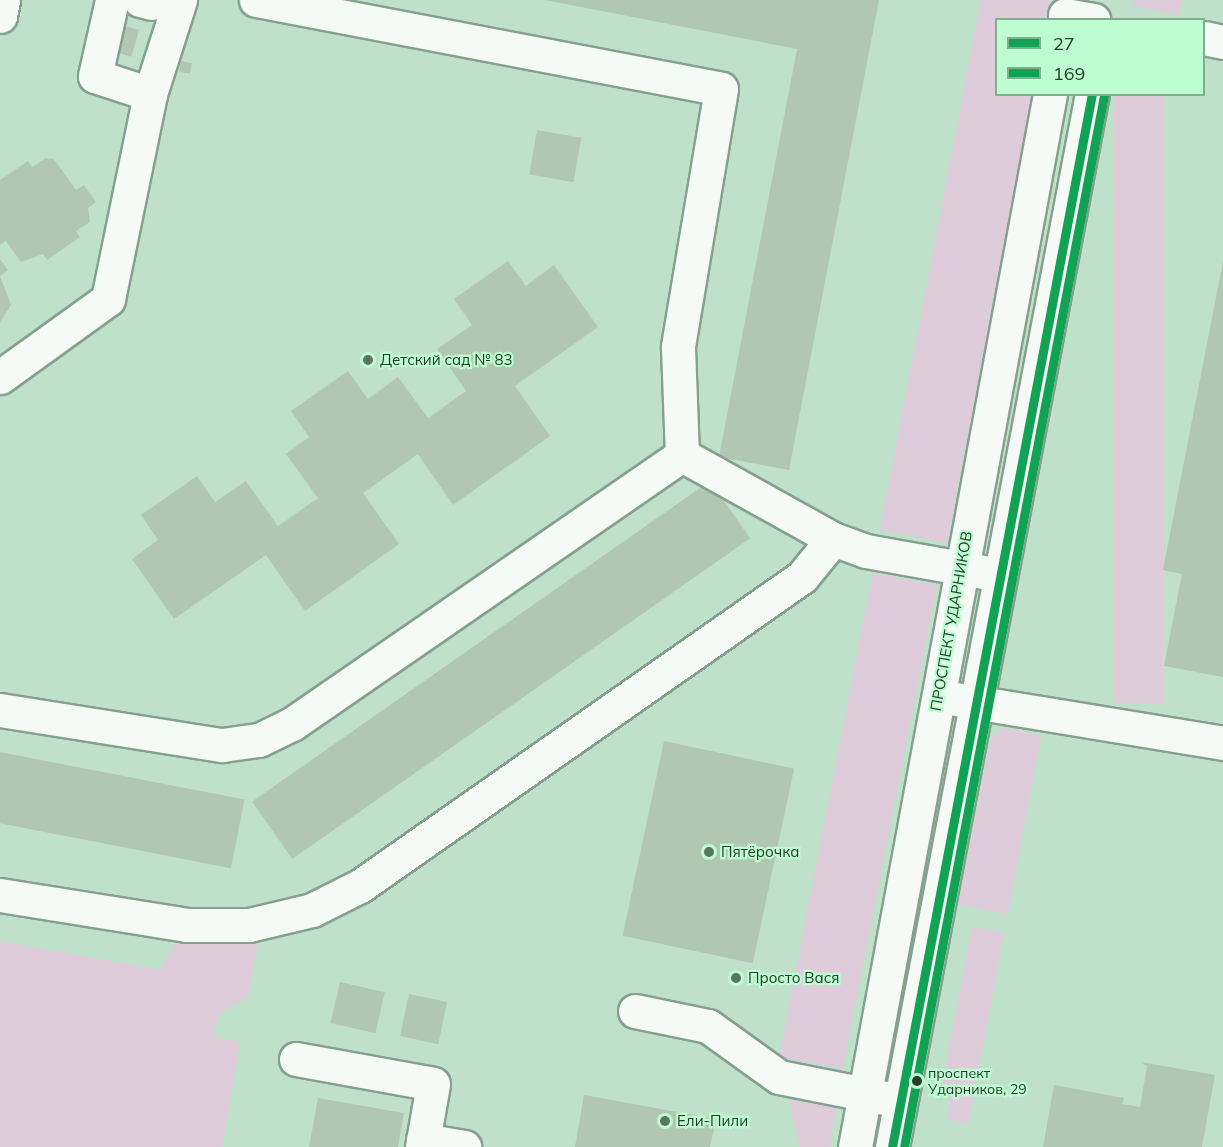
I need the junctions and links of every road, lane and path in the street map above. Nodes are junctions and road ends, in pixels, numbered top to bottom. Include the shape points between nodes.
1 (3, 0) edge
2 (112, 0) edge
3 (256, 0) edge
4 (1110, 0) edge
5 (157, 1) edge
6 (0, 16) edge
7 (1107, 18) edge
8 (1205, 38) edge
9 (1223, 42) edge
10 (150, 94) junction
11 (1050, 96) edge
12 (1092, 96) edge
13 (0, 377) edge
14 (682, 455) junction
15 (832, 539) junction
16 (961, 569) junction
17 (1000, 575) junction
18 (937, 696) junction
19 (976, 703) junction
20 (0, 711) edge
21 (1223, 743) edge
22 (0, 895) edge
23 (634, 1011) dead end
24 (296, 1059) dead end
25 (865, 1094) junction
26 (900, 1101) junction
27 (422, 1143) edge
28 (464, 1147) edge
29 (855, 1147) edge
30 (892, 1147) edge

1 - 6 street
2 - 10 street via 94,76
3 - 14 street via 722,88 678,347
4 - 7 street
5 - 10 street
8 - 9 street
10 - 13 street via 108,298
11 - 16 street, ПРОСПЕКТ УДАРНИКОВ
12 - 17 street
14 - 15 street
14 - 20 street via 292,724 259,740 222,745
15 - 16 street via 866,551
15 - 22 street via 802,577 360,886 312,910 249,925 188,925
16 - 17 street
16 - 18 street, ПРОСПЕКТ УДАРНИКОВ
17 - 19 street
18 - 19 street
18 - 25 street, ПРОСПЕКТ УДАРНИКОВ
19 - 21 street
19 - 26 street
23 - 25 street via 708,1026 779,1077
24 - 27 street via 433,1084
25 - 26 street
25 - 29 street, ПРОСПЕКТ УДАРНИКОВ
26 - 30 street
27 - 28 street

